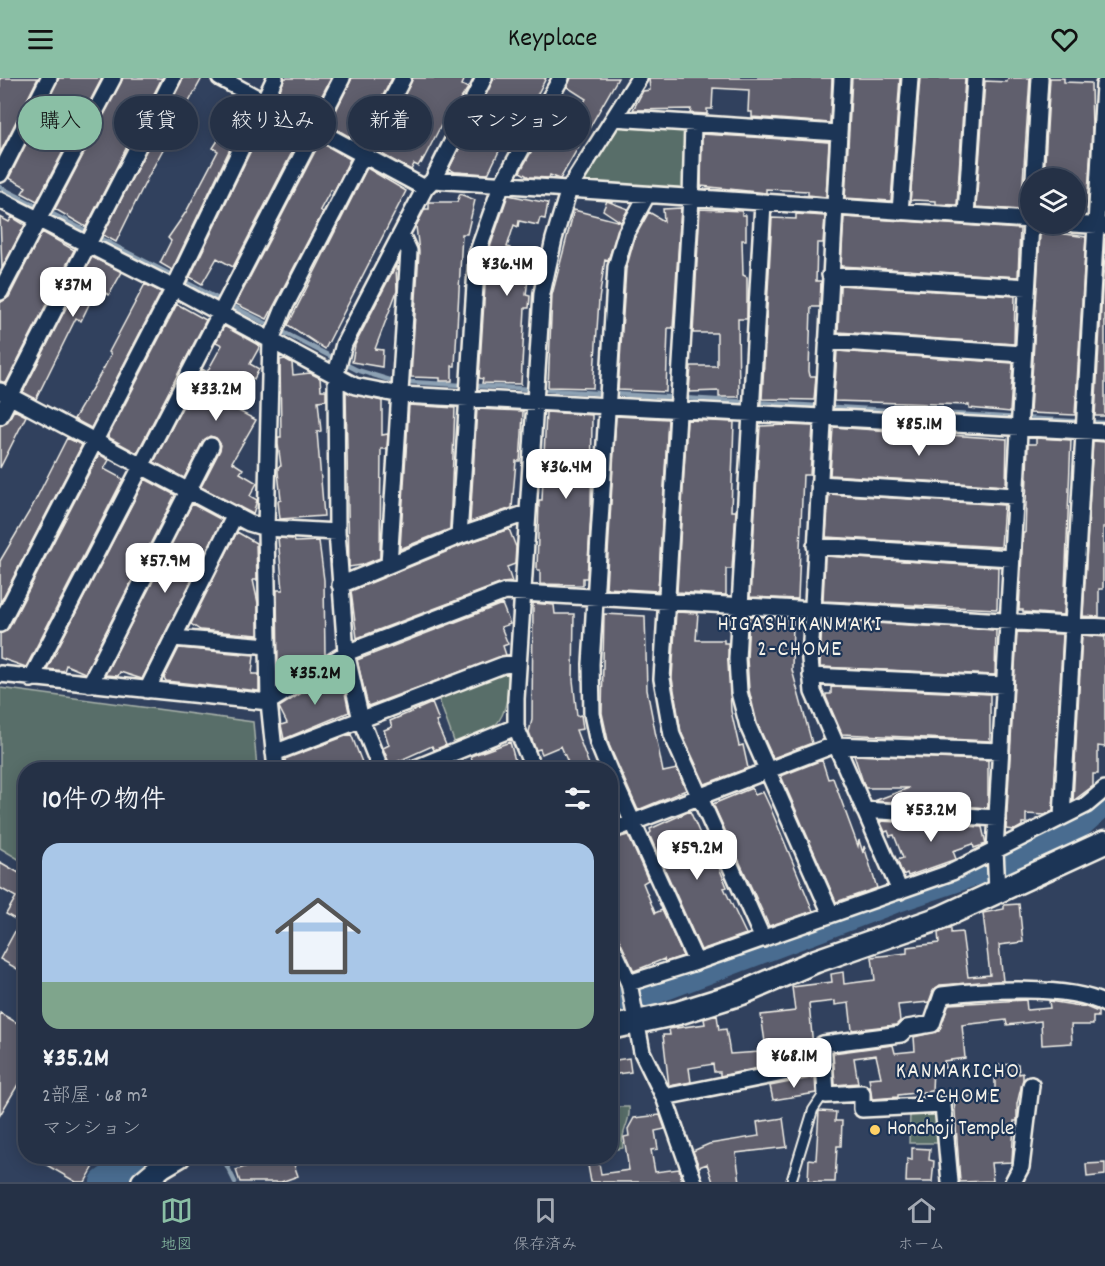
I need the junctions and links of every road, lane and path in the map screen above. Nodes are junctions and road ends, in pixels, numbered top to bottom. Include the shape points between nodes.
1 (49, 78) edge
2 (113, 78) edge
3 (173, 78) edge
4 (220, 78) edge
5 (275, 78) edge
6 (342, 78) edge
7 (403, 78) edge
8 (484, 78) edge
9 (561, 78) edge
10 (639, 78) edge
11 (842, 78) edge
12 (910, 78) edge
13 (975, 78) edge
14 (1040, 78) edge
15 (1094, 78) edge
16 (1105, 85) edge
17 (256, 96) edge
18 (266, 96) edge
19 (333, 96) edge
20 (615, 118) junction
21 (693, 124) junction
22 (838, 133) junction
23 (336, 139) edge
24 (240, 150) edge
25 (305, 150) edge
26 (364, 154) junction
27 (1035, 168) edge
28 (0, 174) edge
29 (429, 184) junction
30 (501, 186) junction
31 (569, 189) junction
32 (647, 195) junction
33 (691, 198) junction
34 (0, 200) edge
35 (763, 203) junction
36 (833, 208) junction
37 (900, 212) junction
38 (966, 215) junction
39 (37, 219) junction
40 (1020, 221) edge
41 (1100, 226) edge
42 (402, 234) junction
43 (1030, 234) edge
44 (87, 246) junction
45 (830, 275) junction
46 (1027, 287) junction
47 (174, 288) junction
48 (0, 292) edge
49 (220, 313) junction
50 (271, 340) junction
51 (827, 341) junction
52 (1023, 354) junction
53 (336, 374) junction
54 (5, 394) edge
55 (401, 395) junction
56 (468, 399) junction
57 (536, 402) junction
58 (608, 406) junction
59 (676, 409) junction
60 (750, 413) junction
61 (0, 416) edge
62 (822, 417) junction
63 (1019, 427) junction
64 (1083, 431) junction
65 (1105, 432) edge
66 (95, 441) junction
67 (211, 446) dead end
68 (142, 465) junction
69 (819, 484) junction
70 (188, 489) junction
71 (1015, 496) junction
72 (528, 513) junction
73 (235, 515) junction
74 (266, 528) junction
75 (337, 532) junction
76 (459, 536) junction
77 (815, 546) junction
78 (1011, 558) junction
79 (389, 564) junction
80 (340, 585) junction
81 (524, 592) junction
82 (595, 597) junction
83 (665, 601) junction
84 (740, 606) junction
85 (811, 610) junction
86 (1008, 622) junction
87 (0, 624) edge
88 (1072, 626) junction
89 (1105, 627) edge
90 (173, 638) junction
91 (268, 646) junction
92 (346, 653) junction
93 (517, 663) junction
94 (0, 674) edge
95 (811, 676) junction
96 (31, 679) junction
97 (90, 684) junction
98 (1004, 685) junction
99 (147, 690) junction
100 (269, 702) junction
101 (361, 720) junction
102 (516, 727) junction
103 (834, 745) junction
104 (1001, 751) junction
105 (274, 753) junction
106 (275, 762) edge
107 (378, 762) edge
108 (431, 762) edge
109 (531, 762) edge
110 (606, 762) edge
111 (768, 771) junction
112 (618, 789) edge
113 (1105, 789) edge
114 (699, 797) junction
115 (864, 810) junction
116 (1062, 817) junction
117 (997, 818) junction
118 (633, 823) junction
119 (618, 828) edge
120 (1105, 842) edge
121 (995, 850) junction
122 (900, 891) junction
123 (997, 891) junction
124 (831, 914) junction
125 (763, 939) junction
126 (618, 958) edge
127 (696, 962) junction
128 (629, 983) junction
129 (1105, 1004) edge
130 (636, 1021) junction
131 (618, 1026) edge
132 (823, 1065) junction
133 (1031, 1085) dead end
134 (826, 1092) junction
135 (664, 1097) junction
136 (165, 1164) edge
137 (143, 1182) edge
138 (694, 1182) edge
139 (791, 1182) edge
140 (950, 1182) edge
141 (1013, 1182) edge

1 - 28 street
2 - 39 street
3 - 44 street
4 - 17 street
5 - 18 street
6 - 19 street
7 - 26 street
8 - 29 street
9 - 30 street
10 - 20 street
11 - 22 street
12 - 37 street
13 - 38 street
14 - 27 street
15 - 16 street
16 - 41 street
20 - 21 street
20 - 31 street
21 - 22 street
21 - 33 street
22 - 36 street
23 - 26 street
24 - 47 street
25 - 49 street
26 - 29 street
26 - 50 street
29 - 30 street
29 - 42 street
30 - 31 street
30 - 56 street via 477,254
31 - 32 street
31 - 57 street via 542,293
32 - 33 street
32 - 58 street via 626,233 616,267
33 - 35 street
33 - 59 street
34 - 39 street
35 - 36 street
35 - 60 street
36 - 37 street
36 - 45 street
37 - 38 street
38 - 40 street
39 - 44 street
39 - 48 street
41 - 64 street
42 - 53 street via 344,344
42 - 55 street via 409,251
43 - 46 street
44 - 47 street
44 - 54 street
45 - 46 street
45 - 51 street
46 - 52 street
47 - 49 street
47 - 66 street
49 - 50 street
49 - 68 street
50 - 53 street
50 - 74 street
51 - 52 street
51 - 62 street
52 - 63 street
53 - 55 street via 355,386
53 - 75 street
54 - 61 street
54 - 66 street
55 - 56 street
55 - 79 street
56 - 57 street
56 - 76 street
57 - 58 street
57 - 72 street
58 - 59 street
58 - 82 street
59 - 60 street
59 - 83 street
60 - 62 street
60 - 84 street
62 - 63 street
62 - 69 street
63 - 64 street
63 - 71 street
64 - 65 street
64 - 88 street
66 - 68 street
66 - 87 street
67 - 70 street
68 - 70 street
68 - 96 street
69 - 71 street
69 - 77 street
70 - 73 street
70 - 97 street
71 - 78 street
72 - 76 street
72 - 81 street
73 - 74 street
73 - 90 street
74 - 75 street
74 - 91 street
75 - 80 street
76 - 79 street
77 - 78 street
77 - 85 street
78 - 86 street
79 - 80 street
80 - 92 street
81 - 82 street
81 - 92 street via 505,592
81 - 93 street
82 - 83 street
82 - 110 street via 592,714
83 - 84 street
83 - 114 street via 665,706 672,735
84 - 85 street
84 - 111 street via 739,692 748,726
85 - 86 street
85 - 95 street
86 - 88 street
86 - 98 street
88 - 89 street
88 - 116 street
90 - 91 street
90 - 99 street
91 - 100 street
92 - 100 street
92 - 101 street
93 - 101 street
93 - 102 street
94 - 96 street
95 - 98 street
95 - 103 street via 813,692
96 - 97 street
97 - 99 street
98 - 104 street
99 - 100 street
100 - 105 street
101 - 105 street
101 - 107 street
102 - 108 street
102 - 109 street
103 - 104 street
103 - 111 street
103 - 115 street
104 - 117 street
105 - 106 street
111 - 114 street
111 - 124 street
112 - 118 street
113 - 116 street via 1086,805
114 - 118 street
114 - 125 street
115 - 117 street
115 - 122 street
116 - 121 street
117 - 121 street
118 - 119 street
118 - 127 street
120 - 123 street
121 - 122 street via 952,872
121 - 123 street
122 - 124 street
123 - 130 street via 940,918 816,961 742,993
124 - 125 street
125 - 127 street
126 - 128 street
127 - 128 street
128 - 130 street
129 - 132 street via 1074,994 1031,991 942,995 932,1024 907,1028 901,1034 823,1044
130 - 131 street
130 - 135 street via 642,1052
132 - 134 street
132 - 135 street
133 - 141 street via 1021,1167
134 - 139 lane via 813,1110
134 - 140 street via 862,1093 862,1109 943,1105
135 - 138 street
136 - 137 street

